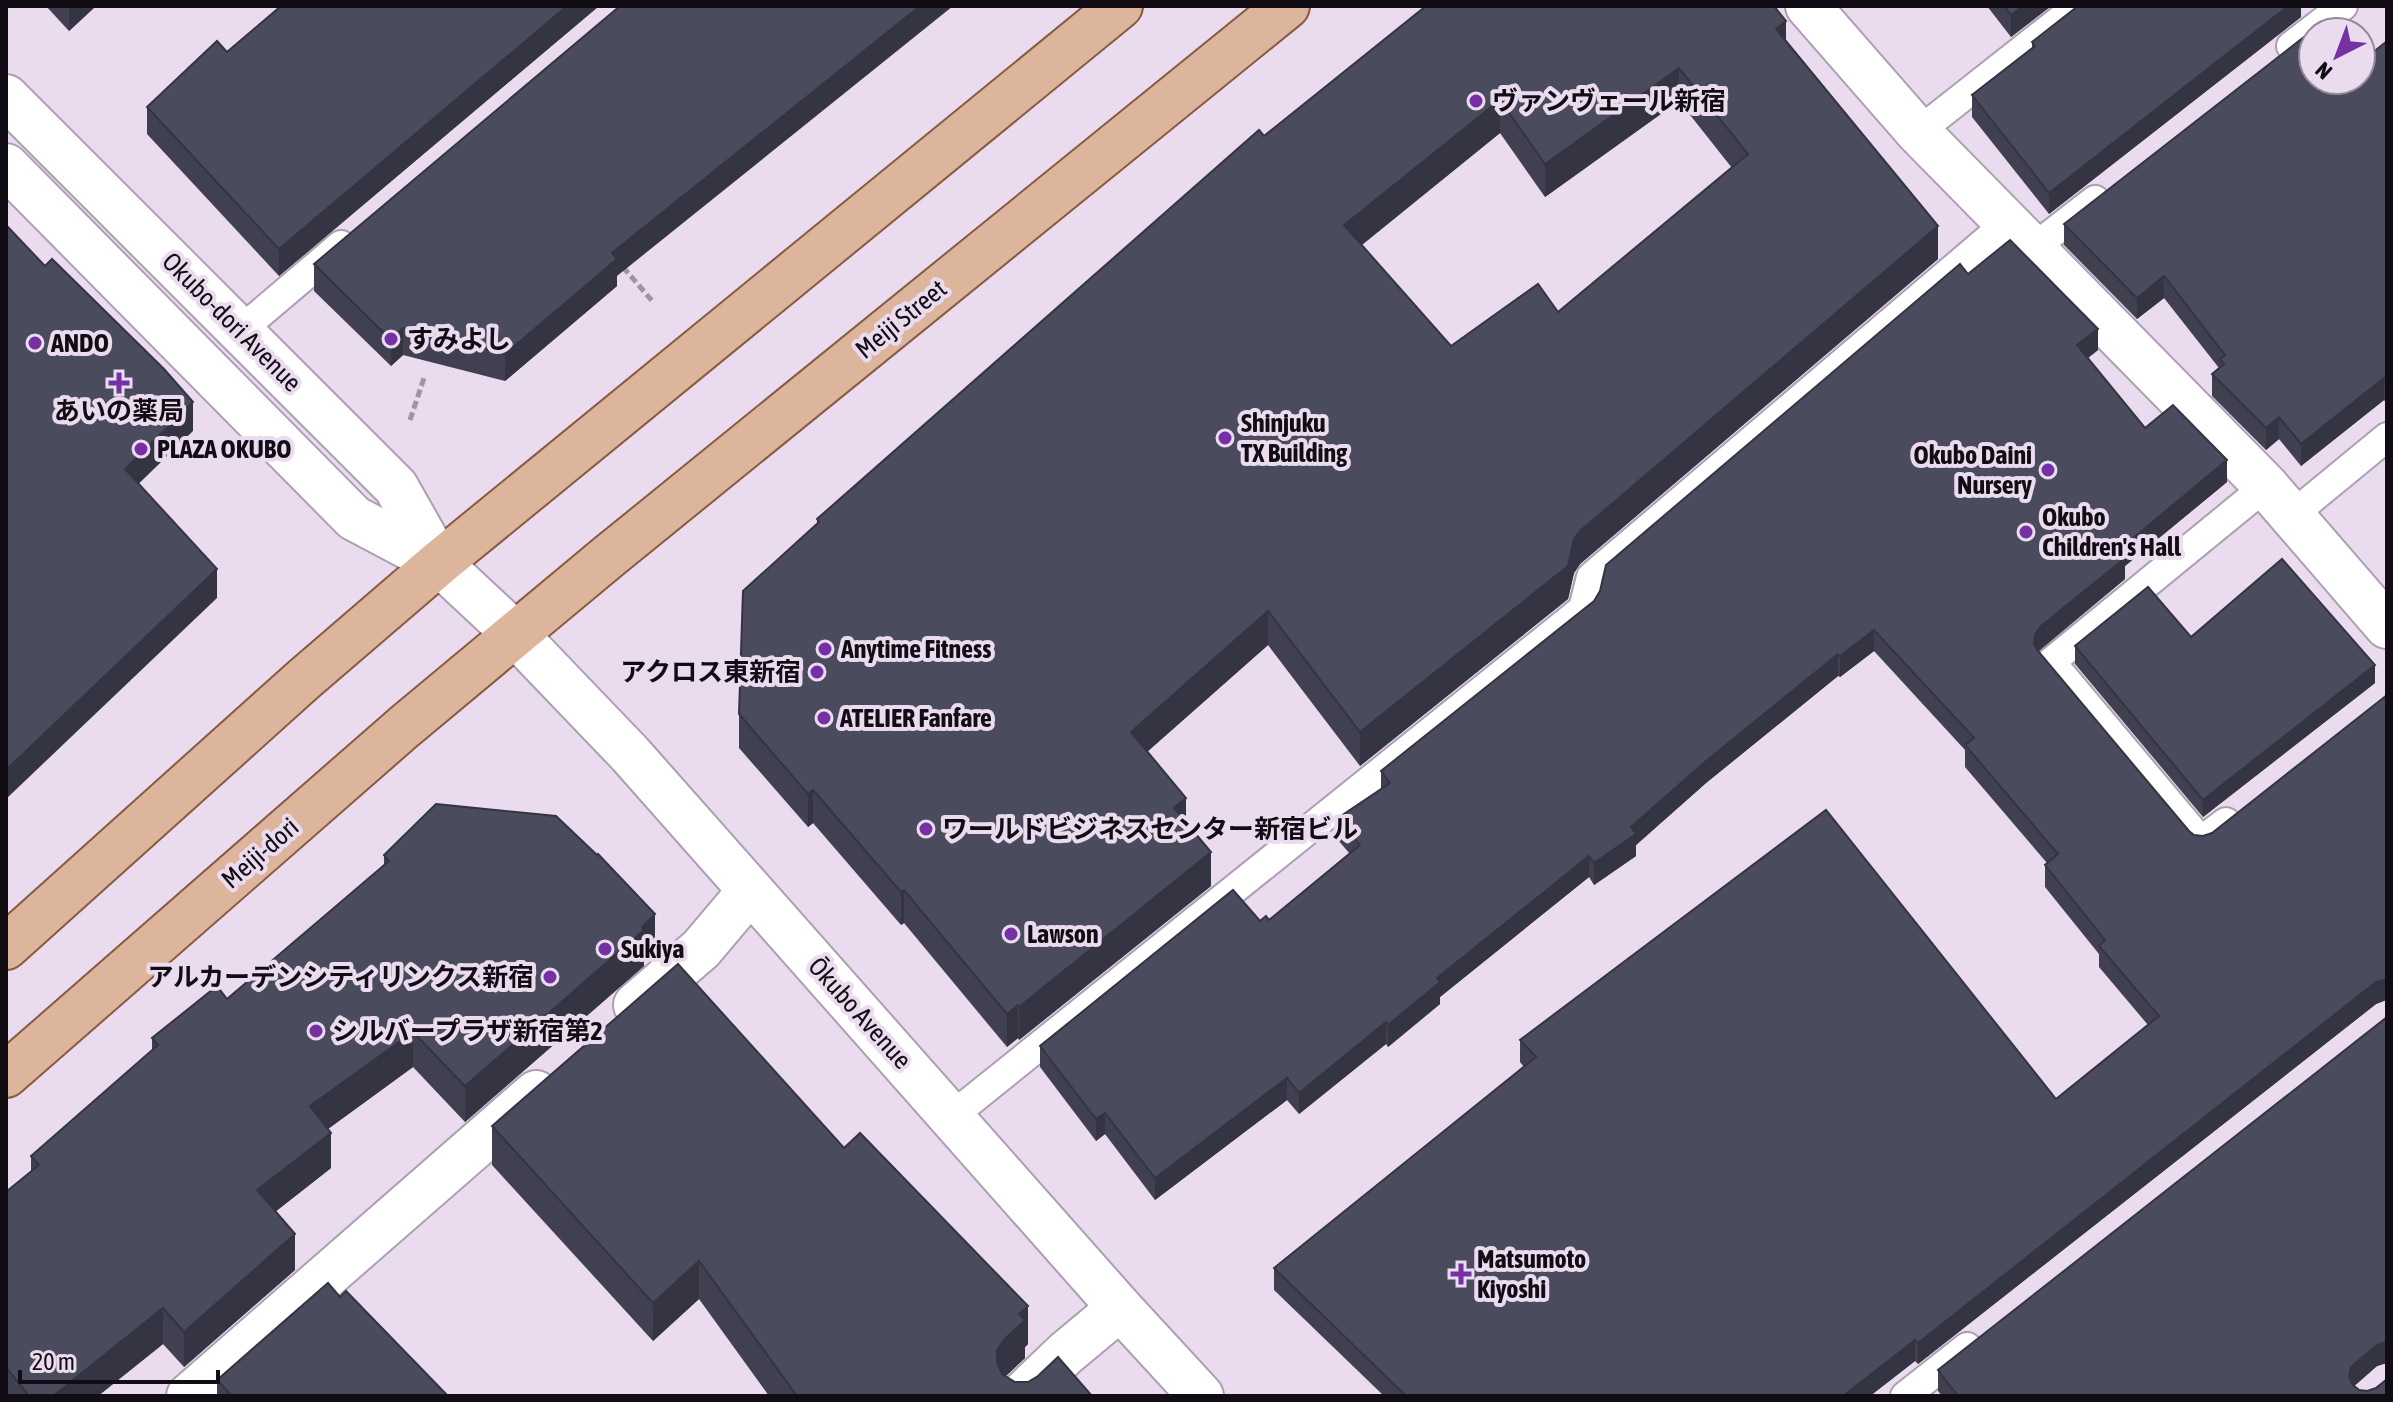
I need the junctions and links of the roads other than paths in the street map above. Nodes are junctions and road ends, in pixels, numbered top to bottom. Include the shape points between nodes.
1 (1120, 6) edge
2 (1287, 6) edge
3 (1808, 6) edge
4 (2078, 6) edge
5 (2343, 6) edge
6 (2268, 64) edge
7 (6, 97) edge
8 (1918, 132) junction
9 (6, 166) edge
10 (2119, 181) edge
11 (362, 227) edge
12 (2020, 236) junction
13 (241, 330) junction
14 (2387, 437) edge
15 (2278, 501) junction
16 (439, 563) junction
17 (2387, 626) edge
18 (515, 634) junction
19 (2251, 802) edge
20 (750, 891) junction
21 (6, 947) edge
22 (606, 1032) edge
23 (570, 1063) edge
24 (6, 1075) edge
25 (952, 1116) junction
26 (1120, 1308) junction
27 (1991, 1328) edge
28 (189, 1396) edge
29 (1021, 1396) edge
30 (1201, 1396) edge
31 (1905, 1396) edge

1 - 16 main road
2 - 18 main road, Meiji Street
3 - 8 main road
4 - 8 lane
5 - 6 lane
7 - 13 main road, Okubo-dori Avenue
8 - 12 main road
9 - 16 main road, Okubo-dori Avenue via 354,518
10 - 12 lane
11 - 13 lane
12 - 15 main road
12 - 25 lane via 1591,577 1583,609
13 - 16 main road, Okubo-dori Avenue via 396,487
14 - 15 lane
15 - 17 main road
15 - 19 lane via 2051,662 2201,841
16 - 18 main road, Okubo-dori Avenue
16 - 21 main road
18 - 20 main road, Ōkubo Avenue
18 - 24 main road, Meiji-dori
20 - 22 main road via 701,949
20 - 25 main road, Ōkubo Avenue
23 - 28 main road
25 - 26 main road, Ōkubo Avenue
26 - 29 main road
26 - 30 main road, Ōkubo Avenue
27 - 31 lane

